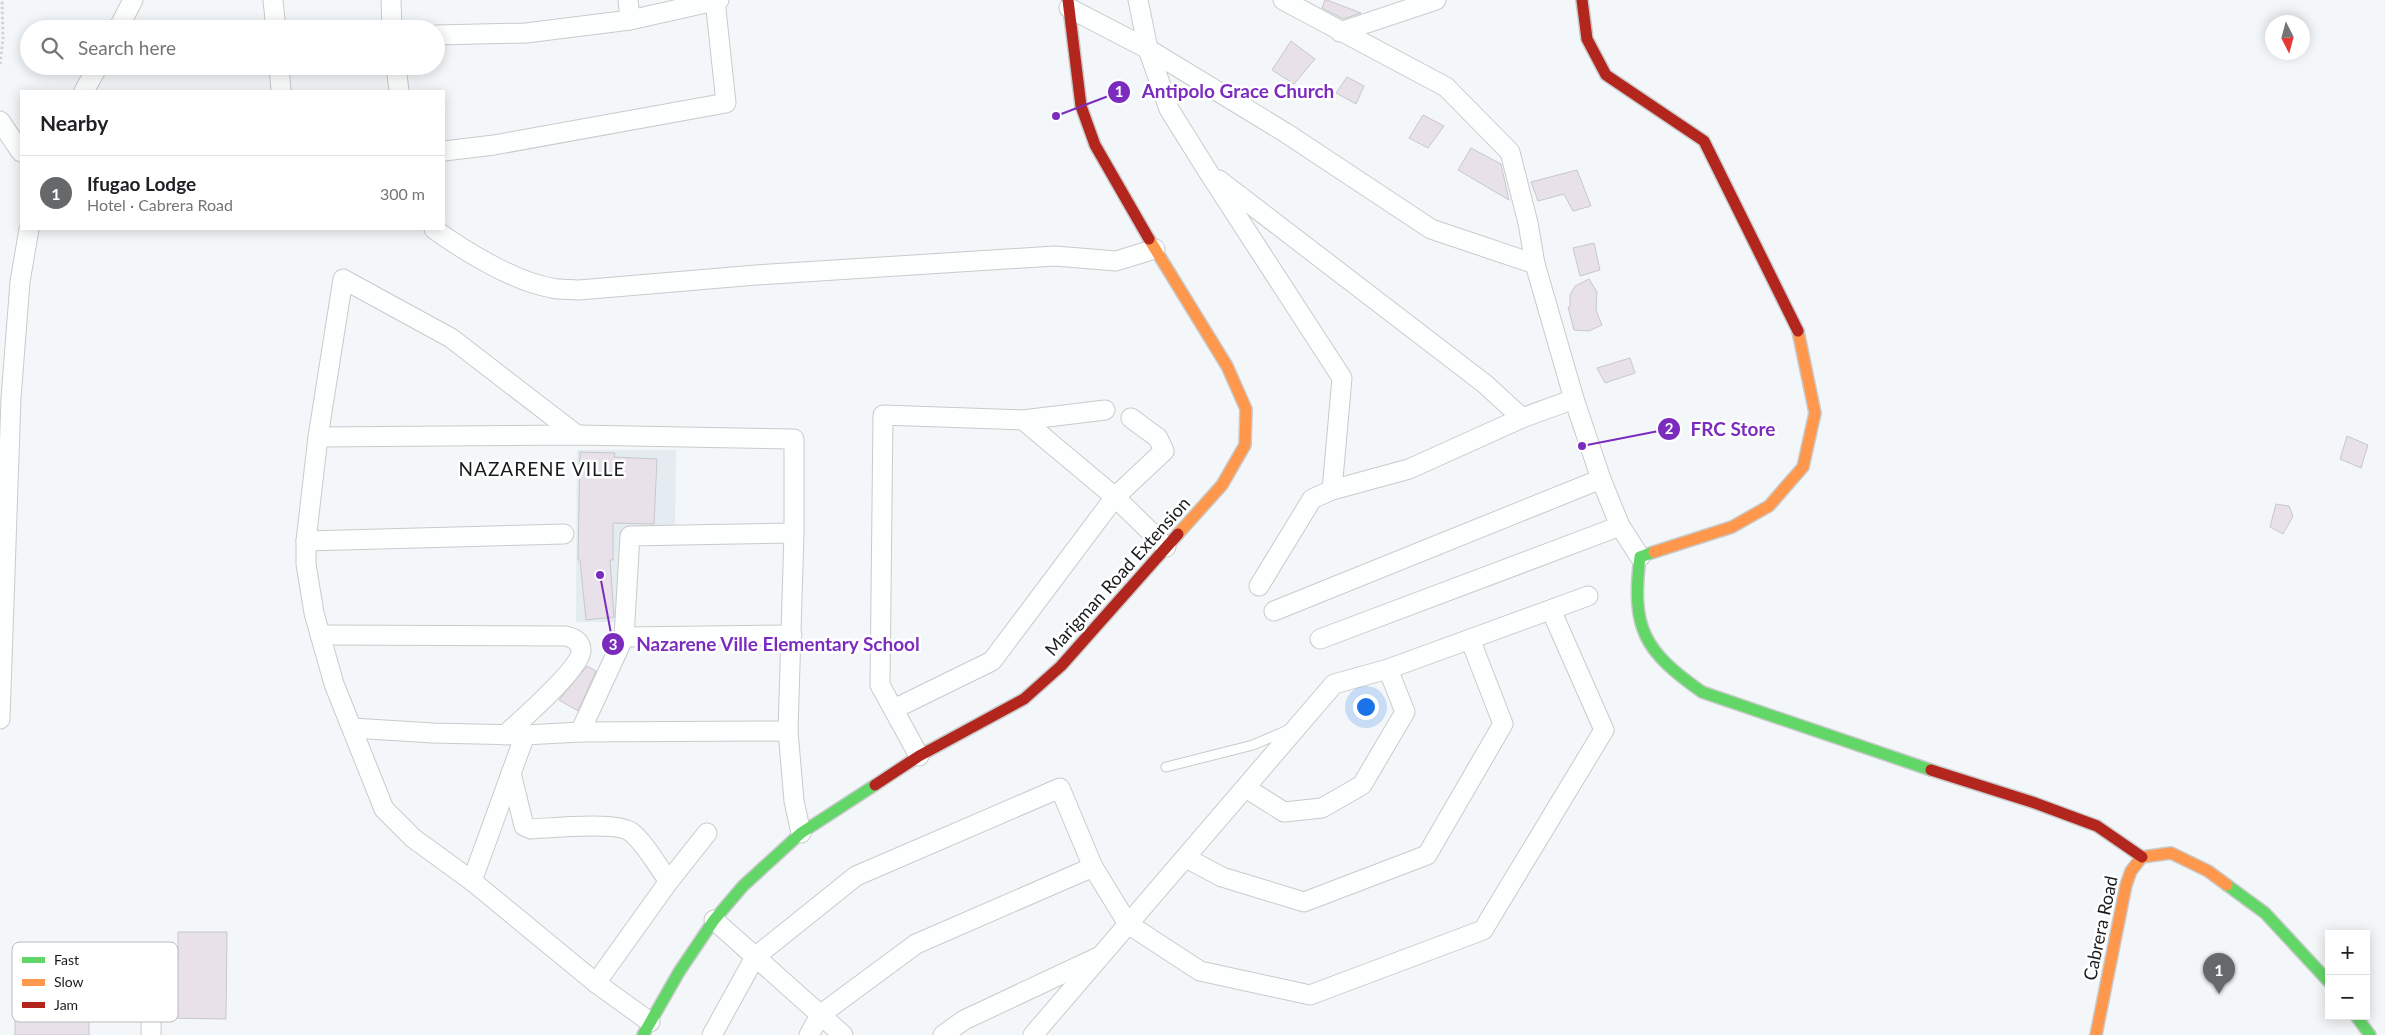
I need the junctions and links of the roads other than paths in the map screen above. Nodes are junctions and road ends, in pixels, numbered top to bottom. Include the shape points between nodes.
1 (133, 0) edge
2 (273, 0) edge
3 (391, 0) edge
4 (628, 0) edge
5 (715, 0) edge
6 (719, 0) edge
7 (1138, 0) edge
8 (1283, 0) edge
9 (1436, 0) edge
10 (1582, 0) edge
11 (1068, 4) edge
12 (123, 20) edge
13 (275, 20) edge
14 (392, 20) edge
15 (630, 20) junction
16 (1340, 32) junction
17 (445, 35) edge
18 (1148, 49) junction
19 (93, 75) edge
20 (280, 75) edge
21 (397, 75) edge
22 (85, 90) edge
23 (281, 90) edge
24 (399, 90) edge
25 (0, 121) edge
26 (20, 151) edge
27 (445, 151) edge
28 (1207, 170) junction
29 (29, 230) edge
30 (436, 230) edge
31 (1154, 249) junction
32 (1535, 264) junction
33 (1574, 399) junction
34 (1105, 410) dead end
35 (1131, 418) dead end
36 (1522, 418) junction
37 (1023, 420) junction
38 (577, 435) junction
39 (318, 437) junction
40 (1601, 479) junction
41 (1332, 490) junction
42 (1115, 497) junction
43 (1620, 526) junction
44 (794, 533) junction
45 (564, 534) dead end
46 (306, 541) junction
47 (1166, 547) junction
48 (1640, 557) junction
49 (1259, 586) dead end
50 (1588, 596) dead end
51 (1551, 610) junction
52 (1274, 611) dead end
53 (320, 635) junction
54 (792, 635) junction
55 (624, 637) junction
56 (1320, 639) dead end
57 (1470, 639) junction
58 (1388, 669) junction
59 (894, 709) junction
60 (0, 719) edge
61 (1299, 725) junction
62 (352, 728) junction
63 (788, 731) junction
64 (580, 732) junction
65 (505, 735) junction
66 (525, 735) junction
67 (919, 756) junction
68 (1166, 767) dead end
69 (511, 773) junction
70 (1246, 788) junction
71 (707, 833) dead end
72 (801, 833) junction
73 (2142, 857) junction
74 (1186, 858) junction
75 (1093, 868) junction
76 (472, 881) junction
77 (669, 881) junction
78 (714, 920) junction
79 (1128, 924) junction
80 (1103, 955) junction
81 (755, 957) junction
82 (2325, 978) edge
83 (596, 983) junction
84 (820, 1015) junction
85 (2359, 1020) edge
86 (151, 1022) edge
87 (647, 1028) edge
88 (151, 1035) edge
89 (712, 1035) edge
90 (809, 1035) edge
91 (843, 1035) edge
92 (944, 1035) edge
93 (1033, 1035) edge
94 (2096, 1035) edge
95 (2370, 1035) edge

1 - 12 street
2 - 13 street
3 - 14 street
4 - 15 street
5 - 6 street
5 - 15 street
5 - 27 street via 726,103 494,146
7 - 18 street
8 - 16 street
9 - 16 street
10 - 48 street via 1587,39 1606,76 1704,142 1800,336 1816,413 1804,467 1769,506 1732,527
11 - 18 street
11 - 31 street, Marigman Road Extension via 1081,106 1095,145
15 - 17 street via 526,33
16 - 32 street via 1446,87 1510,152
18 - 28 street via 1170,109
18 - 32 street via 1286,133 1431,229
19 - 22 street
20 - 23 street
21 - 24 street
25 - 26 street
28 - 36 street via 1485,384
28 - 41 street via 1342,378
29 - 60 street via 20,282 11,398
30 - 31 street via 487,263 518,276 551,288 579,290 1055,256 1116,261
31 - 47 street, Marigman Road Extension via 1228,366 1246,408 1245,445 1222,485
32 - 33 street
33 - 36 street
33 - 40 street
34 - 37 street
35 - 42 street via 1158,438 1164,451
36 - 41 street via 1408,469
37 - 42 street
37 - 59 street via 883,414 880,685
38 - 39 street
38 - 39 street via 450,338 343,279
38 - 44 street via 794,439
39 - 46 street
40 - 43 street
40 - 52 street
41 - 49 street via 1312,499
42 - 47 street
42 - 59 street via 992,661
43 - 48 street
43 - 56 street
44 - 54 street
44 - 55 street via 630,536
45 - 46 street
46 - 53 street via 306,564
47 - 67 street, Marigman Road Extension via 1061,666 1024,699
48 - 73 street via 1635,587 1638,622 1651,647 1676,675 1702,692 2097,826
50 - 51 street
51 - 57 street
51 - 79 street via 1604,730 1483,930 1310,995 1200,971
53 - 62 street via 334,684
53 - 65 street via 574,638 581,652 578,659 556,686
54 - 55 street
54 - 63 street
55 - 64 street
57 - 58 street
57 - 74 street via 1502,724 1427,855 1304,902 1222,877
58 - 61 street via 1334,684
58 - 70 street via 1405,712 1362,785 1322,808 1284,812
59 - 67 street
61 - 68 lane via 1253,745
61 - 70 street
62 - 65 street
62 - 76 street via 384,810 413,838
63 - 64 street
63 - 72 street via 794,801
64 - 66 street
65 - 66 street
66 - 69 street
67 - 72 street, Marigman Road Extension
69 - 76 street
69 - 77 street via 524,826 532,829 613,827 626,830 637,838
70 - 74 street
71 - 77 street
72 - 78 street, Marigman Road Extension via 743,886
73 - 82 street via 2170,853 2208,871 2265,913
73 - 94 street, Cabrera Road via 2131,870 2126,884
74 - 79 street
75 - 79 street
75 - 81 street via 1060,788 856,876
75 - 84 street via 916,944
76 - 83 street
77 - 83 street
78 - 81 street
78 - 87 street, Marigman Road Extension
79 - 80 street
80 - 92 street via 964,1020
80 - 93 street
81 - 84 street
81 - 89 street
83 - 87 street
84 - 90 street
84 - 91 street
85 - 95 street
86 - 88 street

